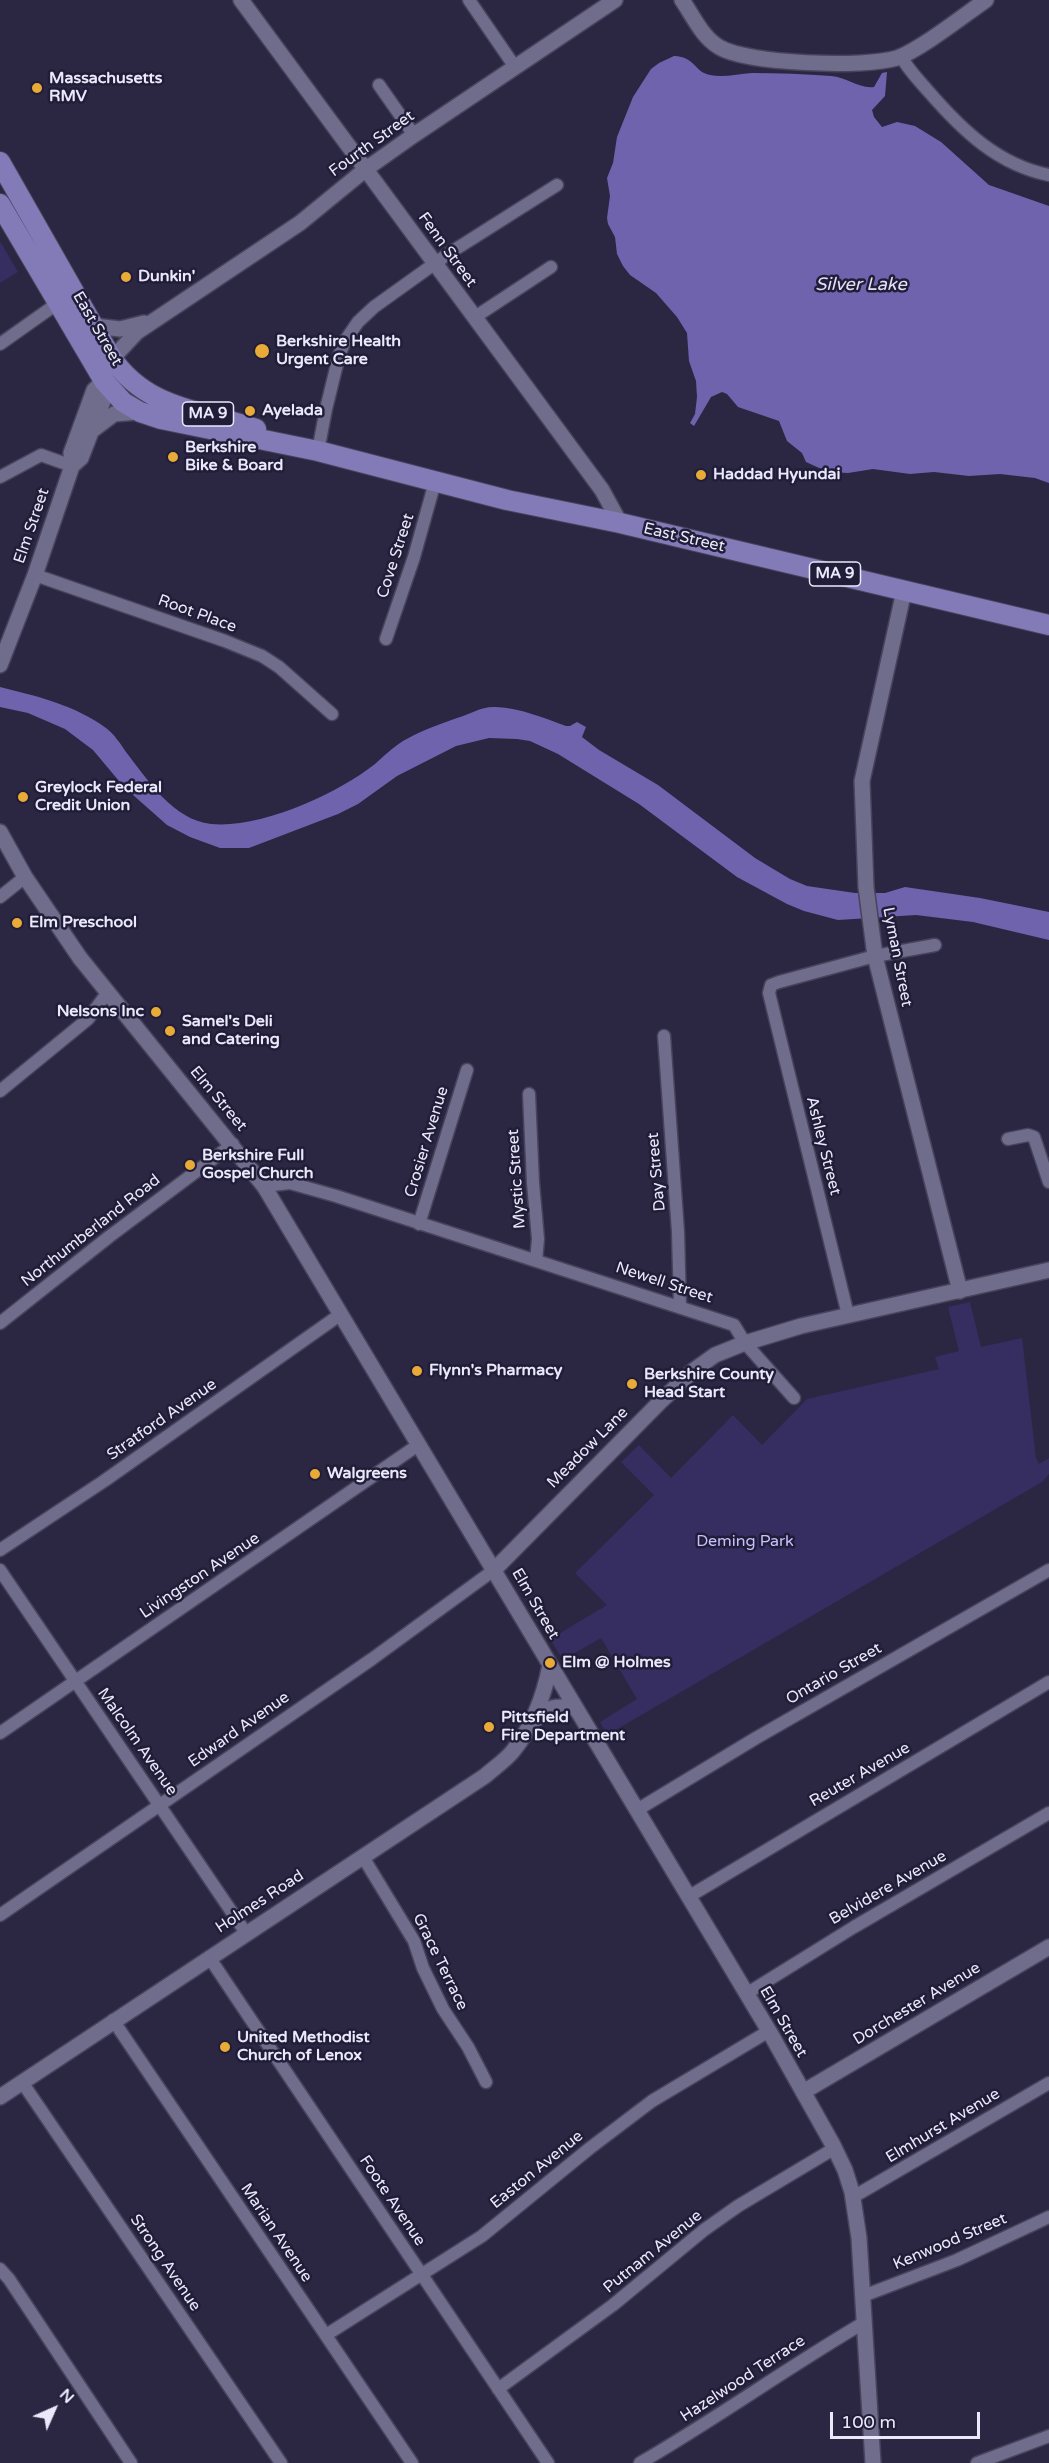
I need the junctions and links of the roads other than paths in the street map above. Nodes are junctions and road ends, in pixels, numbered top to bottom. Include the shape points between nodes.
1 (241, 0) edge
2 (469, 0) edge
3 (682, 0) edge
4 (986, 0) edge
5 (606, 2) edge
6 (901, 56) junction
7 (515, 68) junction
8 (379, 85) dead end
9 (414, 135) junction
10 (366, 169) junction
11 (3, 173) edge
12 (1049, 175) edge
13 (556, 185) dead end
14 (0, 204) edge
15 (435, 264) junction
16 (550, 267) dead end
17 (58, 303) junction
18 (475, 317) junction
19 (153, 320) junction
20 (95, 326) junction
21 (0, 344) edge
22 (111, 357) junction
23 (104, 381) junction
24 (140, 412) junction
25 (92, 431) junction
26 (318, 451) junction
27 (72, 466) junction
28 (0, 477) edge
29 (435, 483) junction
30 (620, 523) junction
31 (35, 575) junction
32 (904, 591) junction
33 (1049, 625) edge
34 (386, 639) dead end
35 (1, 661) edge
36 (332, 714) dead end
37 (0, 832) edge
38 (25, 877) junction
39 (0, 897) edge
40 (935, 945) dead end
41 (875, 956) junction
42 (108, 992) junction
43 (664, 1036) dead end
44 (466, 1070) dead end
45 (0, 1091) edge
46 (528, 1094) dead end
47 (1008, 1138) dead end
48 (232, 1144) junction
49 (1049, 1182) edge
50 (264, 1186) junction
51 (419, 1224) junction
52 (536, 1261) junction
53 (1049, 1270) edge
54 (960, 1290) junction
55 (680, 1306) junction
56 (341, 1314) junction
57 (848, 1315) junction
58 (0, 1323) edge
59 (745, 1342) junction
60 (794, 1398) dead end
61 (418, 1445) junction
62 (0, 1550) edge
63 (1049, 1569) edge
64 (0, 1570) edge
65 (494, 1570) junction
66 (550, 1665) junction
67 (76, 1682) junction
68 (1049, 1682) edge
69 (575, 1708) junction
70 (530, 1726) junction
71 (0, 1733) edge
72 (160, 1804) junction
73 (637, 1810) junction
74 (1049, 1813) edge
75 (363, 1857) junction
76 (688, 1897) junction
77 (0, 1915) edge
78 (246, 1933) junction
79 (1049, 1947) edge
80 (209, 1957) junction
81 (746, 1994) junction
82 (113, 2020) junction
83 (769, 2031) junction
84 (22, 2082) junction
85 (486, 2082) dead end
86 (1049, 2083) edge
87 (803, 2092) junction
88 (0, 2097) edge
89 (835, 2148) junction
90 (853, 2197) junction
91 (1049, 2217) edge
92 (0, 2269) edge
93 (422, 2274) junction
94 (0, 2289) edge
95 (16, 2290) junction
96 (863, 2296) junction
97 (864, 2322) junction
98 (326, 2336) junction
99 (498, 2389) junction
100 (1049, 2436) edge
101 (131, 2463) edge
102 (281, 2463) edge
103 (412, 2463) edge
104 (548, 2463) edge
105 (640, 2463) edge
106 (873, 2463) edge
107 (977, 2463) edge

1 - 10 street, Fenn Street
2 - 7 street
3 - 6 street via 712,41 737,54 835,62
4 - 6 street
5 - 7 street, Fourth Street
6 - 12 street via 909,70 968,134 1002,158
7 - 9 street, Fourth Street
8 - 9 street
9 - 10 street, Fourth Street
10 - 15 street, Fenn Street
10 - 19 street, Fourth Street via 300,223
11 - 20 highway, East Street / MA 9
13 - 15 street
14 - 17 highway, East Street / MA 9
15 - 18 street, Fenn Street
15 - 26 street via 374,307 345,341
16 - 18 street
17 - 21 street
17 - 23 highway, East Street / MA 9
18 - 30 street, Fenn Street via 602,490
19 - 20 street, Fourth Street via 120,329
19 - 22 street, Fourth Street
20 - 22 highway, East Street / MA 9
22 - 23 street, Fourth Street
22 - 26 highway, East Street / MA 9 via 131,382 161,400
23 - 24 highway, East Street / MA 9 via 118,398
23 - 25 street, Elm Street via 105,396
23 - 27 street, Elm Street via 91,397 71,453
24 - 25 street via 114,414
24 - 26 highway, East Street / MA 9
25 - 27 street, Elm Street via 81,458
26 - 29 highway, East Street / MA 9
27 - 28 street via 40,455
27 - 31 street, Elm Street
29 - 30 highway, East Street / MA 9
29 - 34 street, Cove Street
30 - 32 highway, East Street / MA 9
31 - 35 street, Elm Street
31 - 36 street, Root Place via 262,656
32 - 33 highway, East Street / MA 9
32 - 41 street, Lyman Street via 862,781 866,887
37 - 38 street, Elm Street
38 - 39 street
38 - 42 street, Elm Street
40 - 41 street
41 - 54 street, Lyman Street
41 - 57 street, Ashley Street via 772,985 769,993
42 - 45 street via 88,1018
42 - 48 street, Elm Street
43 - 55 street, Day Street
44 - 51 street, Crosier Avenue
46 - 52 street, Mystic Street via 538,1239
47 - 49 street via 1034,1137
48 - 50 street, Elm Street
48 - 58 street, Northumberland Road
50 - 51 street, Newell Street via 290,1183
50 - 56 street, Elm Street
51 - 52 street, Newell Street
52 - 55 street, Newell Street
53 - 54 street
54 - 57 street
55 - 59 street, Newell Street via 734,1325
56 - 61 street, Elm Street
56 - 62 street, Stratford Avenue via 104,1482
57 - 59 street
59 - 60 street, Newell Street
59 - 65 street, Meadow Lane via 715,1355 694,1370
61 - 65 street, Elm Street
61 - 67 street, Livingston Avenue
63 - 73 street, Ontario Street
64 - 67 street, Malcolm Avenue
65 - 66 street, Elm Street
65 - 72 street, Edward Avenue
66 - 69 street, Elm Street
66 - 70 street, Holmes Road via 546,1691
67 - 71 street, Livingston Avenue
67 - 72 street, Malcolm Avenue
68 - 76 street, Reuter Avenue
69 - 70 street, Holmes Road via 548,1708
69 - 73 street, Elm Street
70 - 75 street, Holmes Road via 513,1752 485,1776
72 - 77 street, Edward Avenue
72 - 78 street, Malcolm Avenue
73 - 76 street, Elm Street
74 - 81 street, Belvidere Avenue
75 - 78 street, Holmes Road
75 - 85 street, Grace Terrace via 414,1941 443,2009
76 - 81 street, Elm Street
78 - 80 street, Holmes Road
79 - 87 street, Dorchester Avenue
80 - 82 street, Holmes Road
80 - 93 street, Foote Avenue
81 - 83 street, Elm Street
82 - 84 street, Holmes Road
82 - 98 street, Marian Avenue
83 - 87 street, Elm Street
83 - 93 street, Easton Avenue via 652,2101 482,2236
84 - 88 street, Holmes Road
84 - 102 street, Strong Avenue
86 - 90 street, Elmhurst Avenue
87 - 89 street, Elm Street
89 - 90 street, Elm Street
89 - 99 street, Putnam Avenue via 704,2230 613,2305
90 - 96 street, Elm Street
91 - 96 street, Kenwood Street
92 - 95 street
93 - 98 street, Easton Avenue
93 - 99 street, Foote Avenue
94 - 95 street
95 - 101 street
96 - 97 street, Elm Street
97 - 105 street, Hazelwood Terrace
97 - 106 street, Elm Street
98 - 103 street, Marian Avenue
99 - 104 street, Foote Avenue
100 - 107 street

